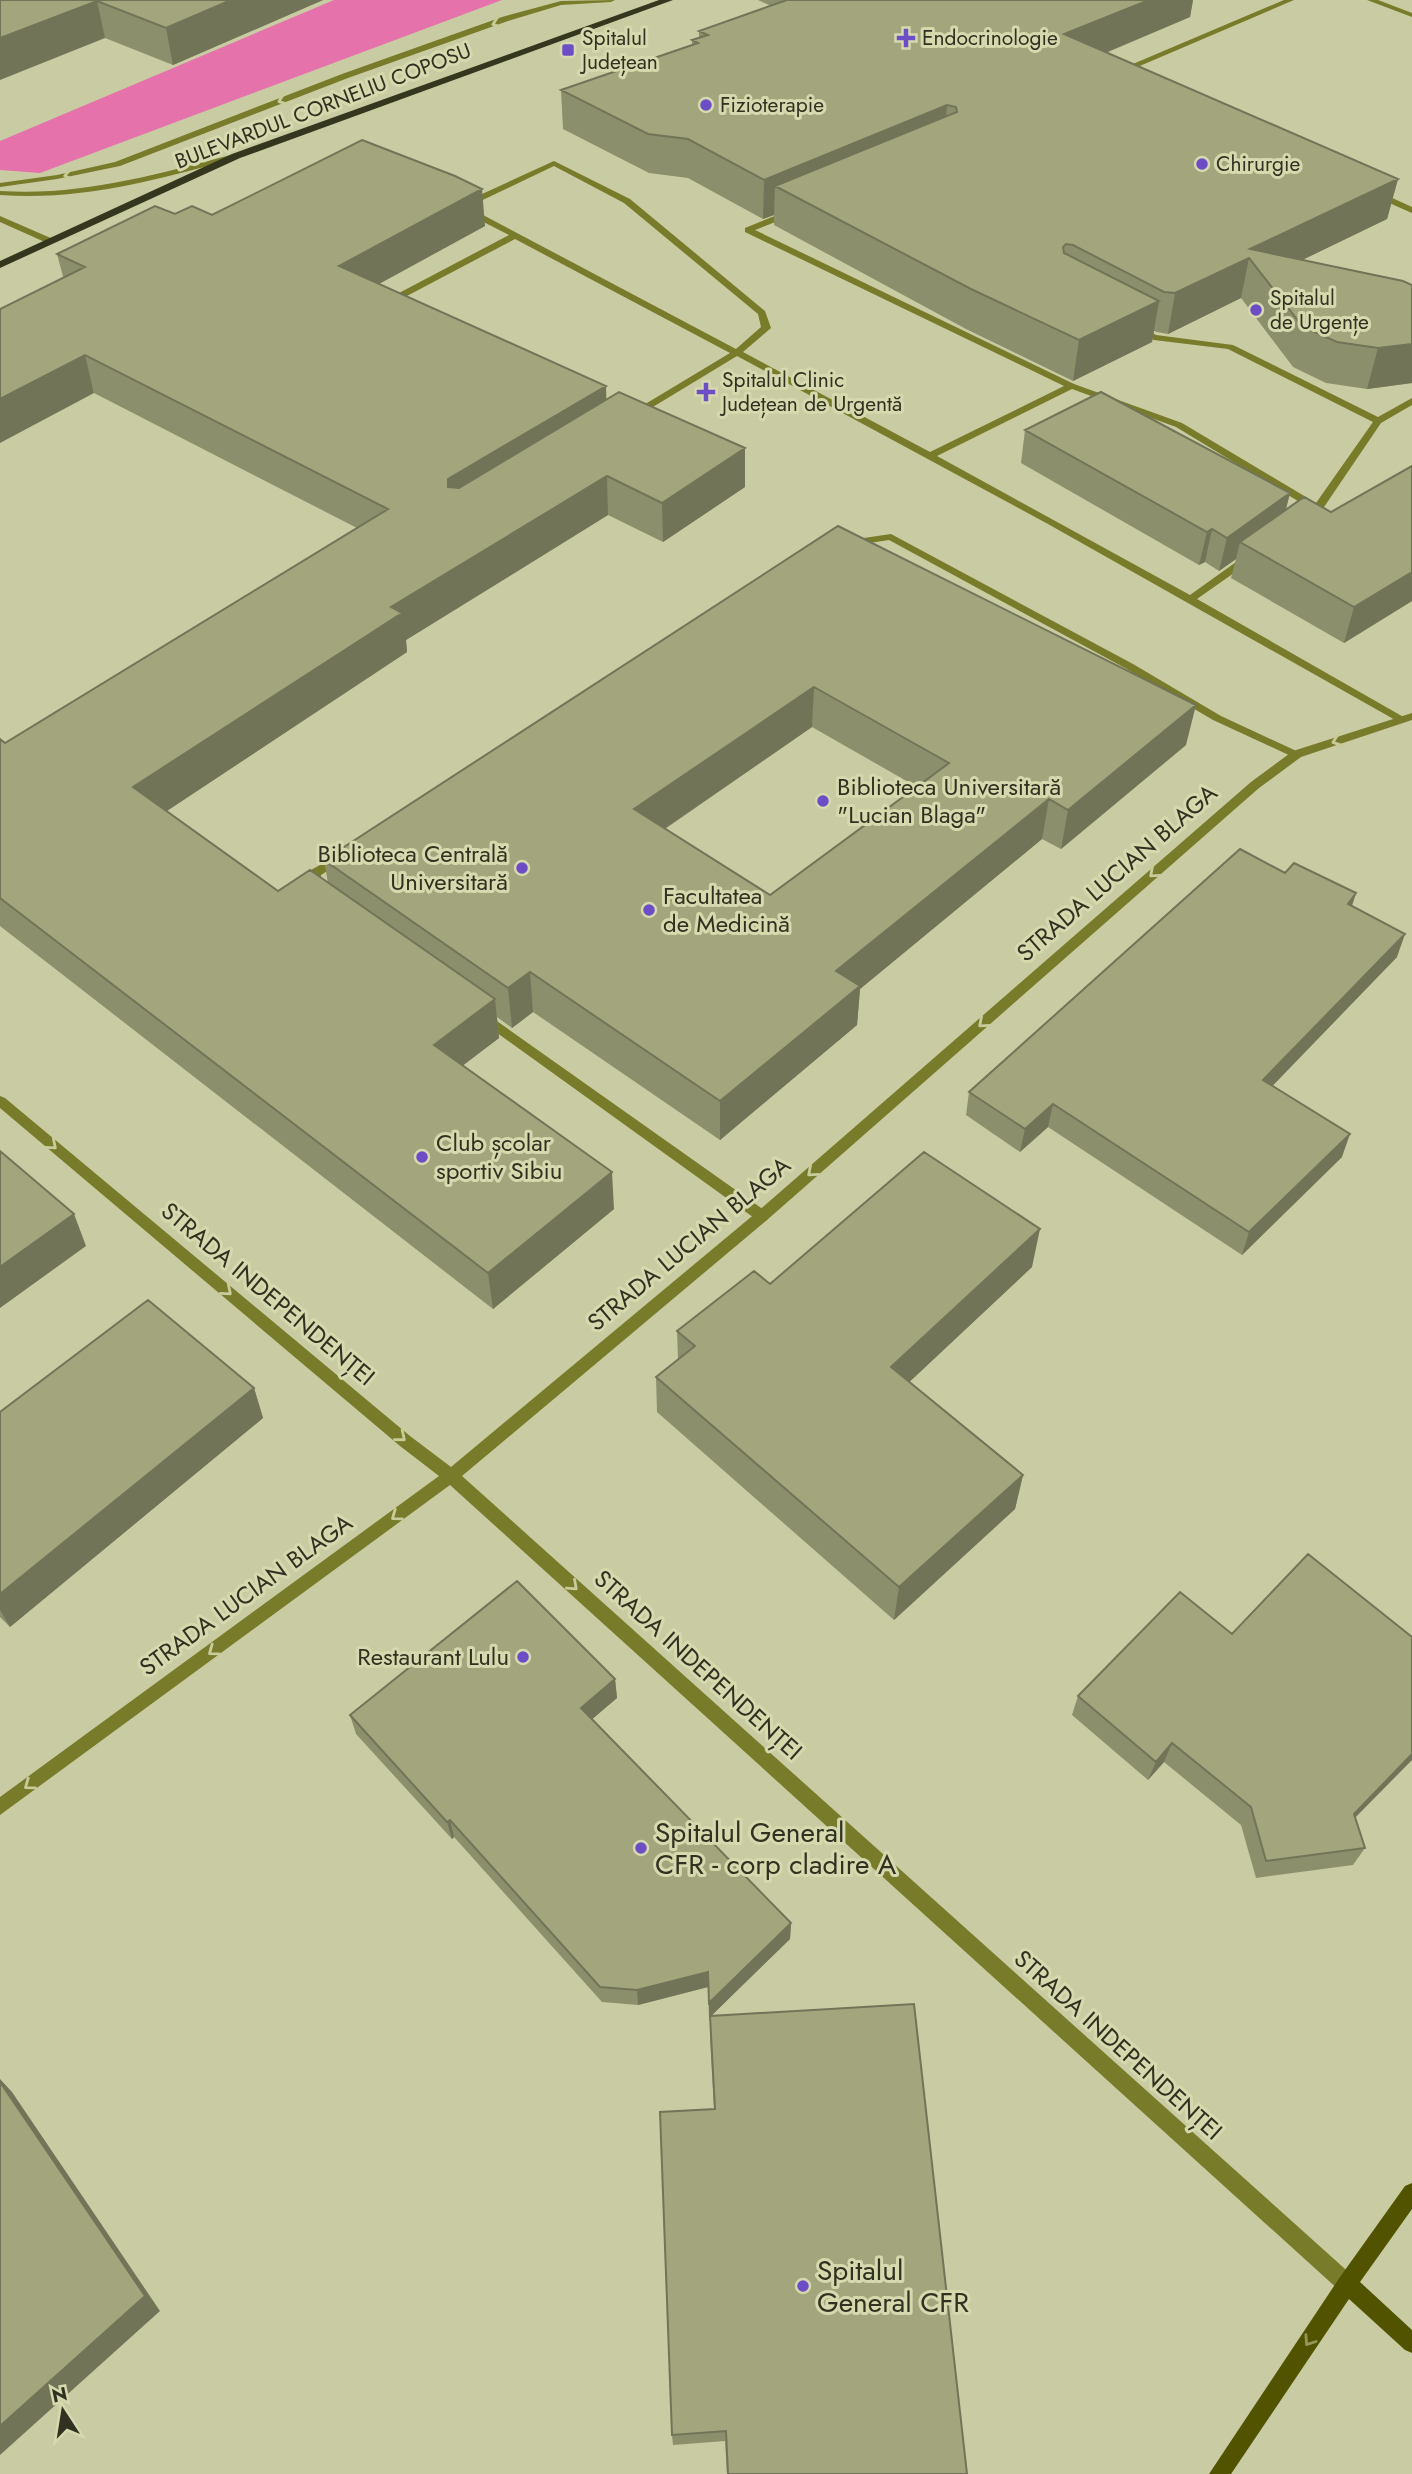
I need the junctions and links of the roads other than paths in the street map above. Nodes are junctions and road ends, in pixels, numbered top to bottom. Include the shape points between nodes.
1 (611, 0) edge
2 (668, 0) edge
3 (1290, 0) edge
4 (1379, 1) edge
5 (1412, 15) edge
6 (1119, 82) edge
7 (236, 156) junction
8 (0, 185) edge
9 (1361, 188) edge
10 (0, 194) edge
11 (798, 210) edge
12 (1412, 210) edge
13 (0, 219) edge
14 (516, 236) junction
15 (50, 241) junction
16 (0, 265) edge
17 (402, 295) edge
18 (1131, 325) edge
19 (738, 352) junction
20 (1071, 386) junction
21 (1412, 401) edge
22 (1378, 421) junction
23 (621, 423) edge
24 (930, 456) junction
25 (1318, 508) junction
26 (1297, 524) edge
27 (842, 544) edge
28 (1254, 554) edge
29 (1191, 599) junction
30 (1407, 717) edge
31 (1297, 754) junction
32 (350, 851) edge
33 (325, 904) edge
34 (473, 1009) edge
35 (0, 1101) edge
36 (762, 1216) junction
37 (451, 1476) junction
38 (0, 1807) edge
39 (1412, 2193) edge
40 (1347, 2284) junction
41 (1412, 2343) edge
42 (1219, 2474) edge

1 -> 8 street via 561,3 505,19 117,164
2 - 7 main road, BULEVARDUL CORNELIU COPOSU
3 - 6 street via 1107,77
4 - 5 street
7 - 10 street via 102,187
7 - 15 main road, BULEVARDUL CORNELIU COPOSU
9 - 12 street
11 - 20 street via 748,230
13 - 15 street
14 - 17 street
14 - 19 street
14 - 19 street via 461,207 554,163 628,201 762,313 766,328
15 - 16 main road, BULEVARDUL CORNELIU COPOSU
18 - 22 street via 1154,337 1230,347
19 - 23 street
19 - 24 street
20 - 24 street
20 - 25 street via 1179,425
21 - 22 street
22 - 25 street
24 - 29 street
25 - 26 street
27 - 31 street via 891,537 1217,718
28 - 29 street
29 - 30 street
30 -> 31 street, STRADA LUCIAN BLAGA
31 -> 36 street, STRADA LUCIAN BLAGA via 1255,785
32 - 33 street via 315,873 313,896
34 - 36 street
35 -> 37 street, STRADA INDEPENDENȚEI
36 - 37 street, STRADA LUCIAN BLAGA
37 -> 38 street, STRADA LUCIAN BLAGA
37 -> 40 street, STRADA INDEPENDENȚEI
39 - 40 main road
40 - 41 main road
40 -> 42 main road

